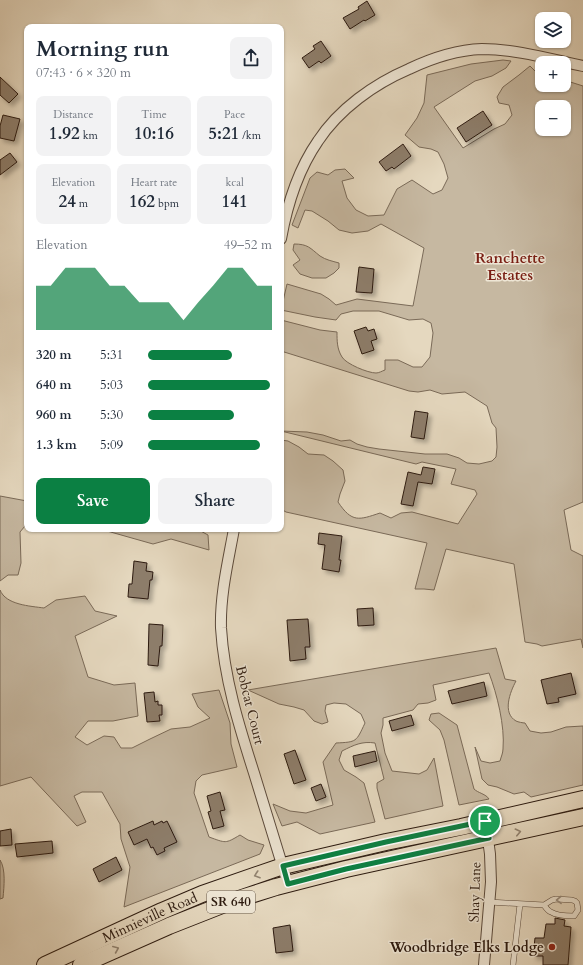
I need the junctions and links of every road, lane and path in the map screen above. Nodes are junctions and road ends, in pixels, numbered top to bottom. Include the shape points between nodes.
1 (583, 66) edge
2 (284, 226) edge
3 (233, 532) edge
4 (583, 799) edge
5 (583, 817) edge
6 (485, 821) junction
7 (489, 838) junction
8 (283, 866) junction
9 (288, 884) junction
10 (489, 902) junction
11 (520, 904) junction
12 (544, 905) junction
13 (45, 965) edge
14 (81, 965) edge
15 (484, 965) edge
16 (514, 965) edge

1 - 2 street via 528,54 482,49 448,54 401,72 361,96 318,140 294,189
3 - 8 street, Bobcat Court via 222,606 221,627 225,668 239,727
4 - 6 main road, Minnieville Road / SR 640
7 -> 5 main road, Minnieville Road / SR 640
6 - 7 street, Shay Lane
6 - 8 main road, Minnieville Road / SR 640
7 - 9 main road, Minnieville Road / SR 640
7 - 10 street, Shay Lane
8 - 9 street, Bobcat Court
8 -> 13 main road, Minnieville Road / SR 640 via 162,911
14 -> 9 main road, Minnieville Road / SR 640 via 235,900
10 - 11 lane
10 - 15 street, Shay Lane
11 - 12 lane
11 - 16 lane
12 -> 12 lane via 555,914 574,916 578,910 577,903 572,900 556,899

